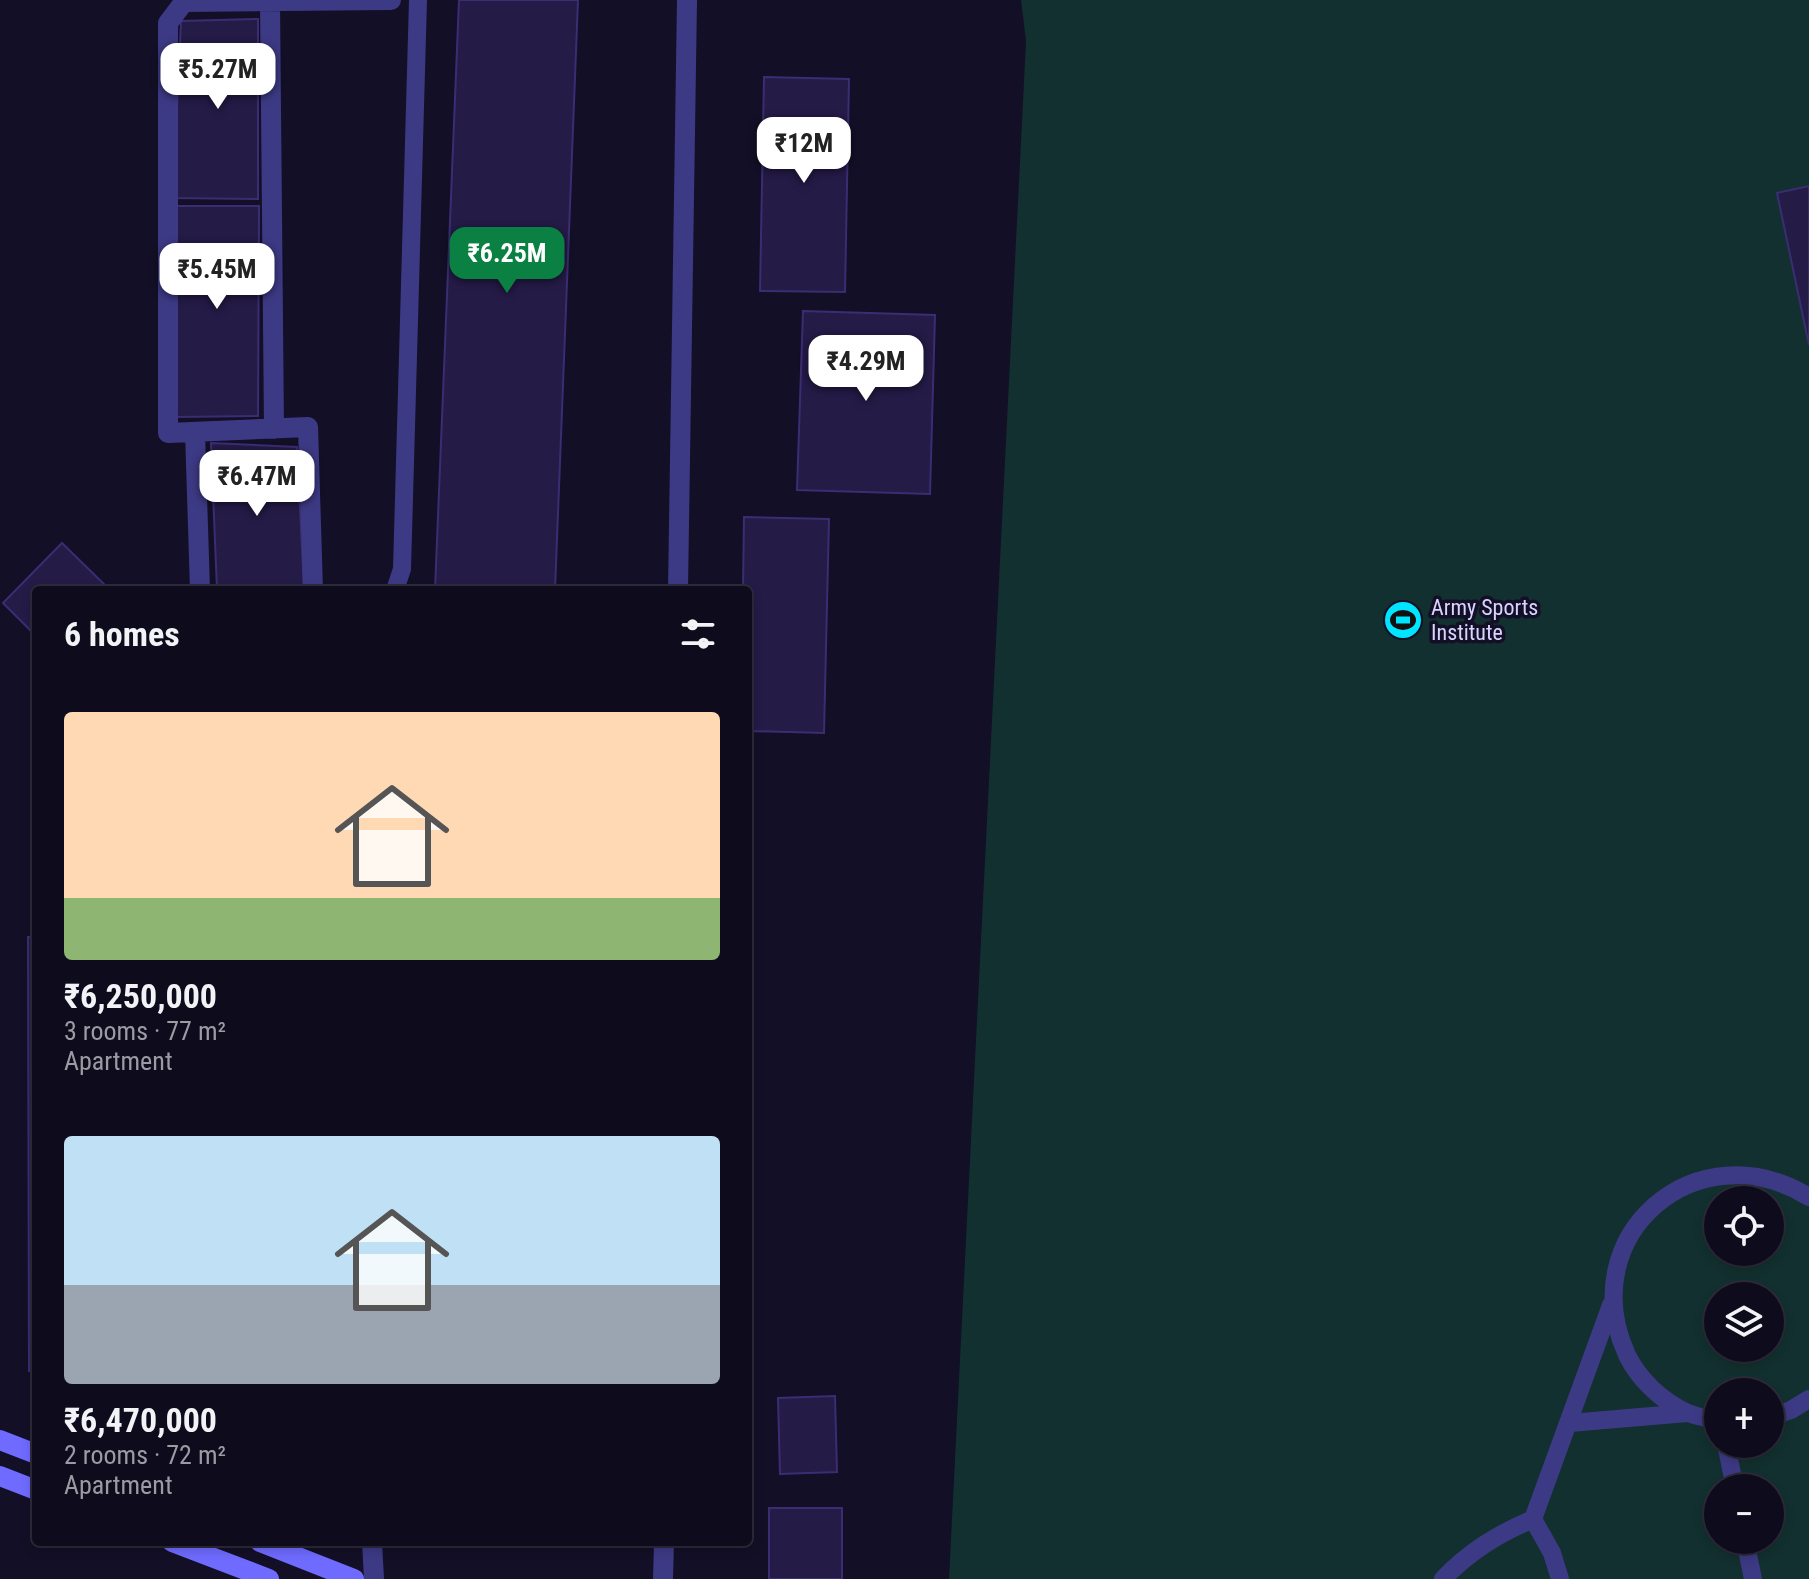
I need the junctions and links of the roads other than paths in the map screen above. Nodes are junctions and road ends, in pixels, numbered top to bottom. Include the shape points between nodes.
1 (391, 0) edge
2 (418, 0) edge
3 (687, 0) edge
4 (184, 1) edge
5 (270, 2) junction
6 (274, 429) junction
7 (195, 432) junction
8 (200, 586) edge
9 (313, 586) edge
10 (396, 586) edge
11 (678, 586) edge
12 (1809, 1197) edge
13 (1612, 1301) junction
14 (1809, 1399) edge
15 (1784, 1412) edge
16 (1687, 1413) junction
17 (1704, 1417) edge
18 (1570, 1423) junction
19 (0, 1440) edge
20 (32, 1452) edge
21 (0, 1476) edge
22 (32, 1488) edge
23 (1533, 1519) junction
24 (182, 1546) edge
25 (372, 1546) edge
26 (664, 1546) edge
27 (290, 1548) edge
28 (1748, 1554) edge
29 (269, 1579) edge
30 (354, 1579) edge
31 (374, 1579) edge
32 (663, 1579) edge
33 (1443, 1579) edge
34 (1560, 1579) edge
35 (1753, 1579) edge

1 - 5 street
2 - 10 lane via 402,569
3 - 11 street
4 - 5 street
4 - 7 street via 168,23 168,433
5 - 6 street
6 - 7 street
6 - 9 street via 308,427
7 - 8 street
12 - 13 lane via 1788,1184 1753,1174 1718,1175 1684,1186 1654,1206 1631,1233 1617,1266
13 - 16 lane via 1618,1335 1633,1368 1657,1394
13 - 18 lane
14 - 15 lane
16 - 17 lane
16 - 18 lane
18 - 23 lane
19 - 20 main road
21 - 22 main road
23 - 33 lane via 1495,1536
23 - 34 lane
24 - 29 main road
25 - 31 street
26 - 32 street
27 - 30 main road
28 - 35 lane

